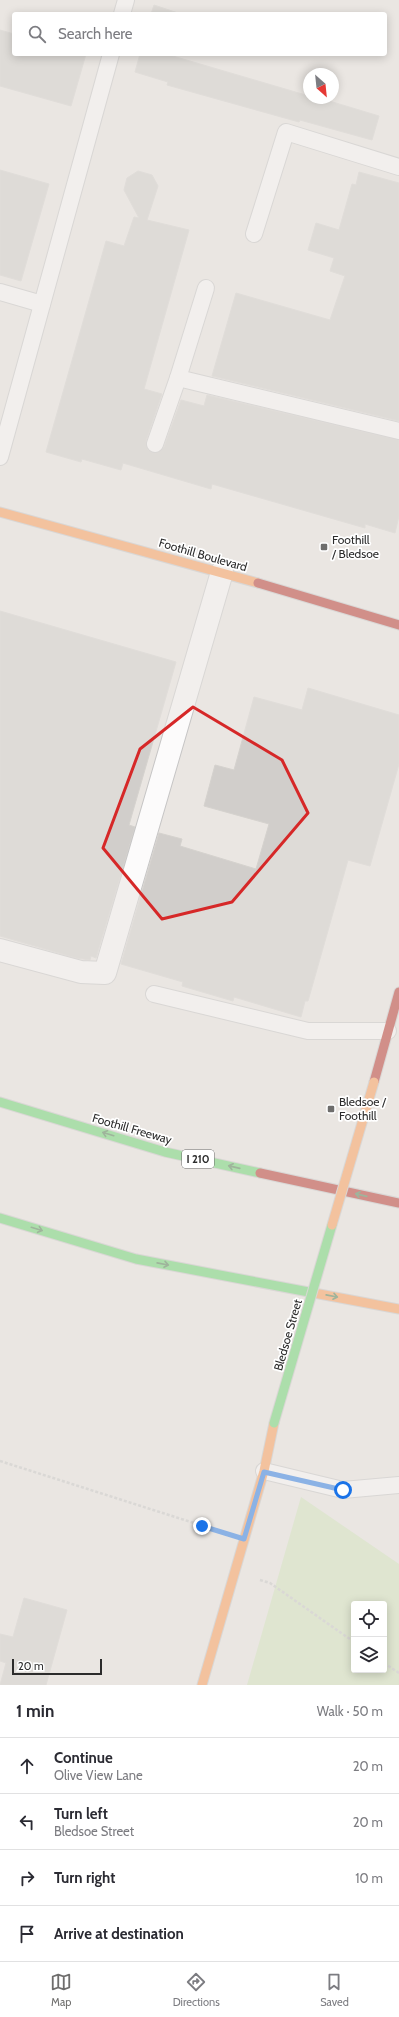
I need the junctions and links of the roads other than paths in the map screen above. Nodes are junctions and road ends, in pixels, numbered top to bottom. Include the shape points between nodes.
1 (126, 0) edge
2 (123, 12) edge
3 (110, 56) edge
4 (399, 167) edge
5 (254, 234) dead end
6 (206, 288) dead end
7 (0, 292) edge
8 (42, 304) junction
9 (178, 378) junction
10 (399, 431) edge
11 (155, 444) dead end
12 (0, 457) edge
13 (0, 512) edge
14 (222, 572) junction
15 (399, 625) edge
16 (0, 950) edge
17 (399, 992) edge
18 (154, 994) dead end
19 (388, 1031) junction
20 (0, 1102) edge
21 (399, 1203) edge
22 (0, 1218) edge
23 (399, 1309) edge
24 (264, 1472) junction
25 (399, 1485) edge
26 (202, 1685) edge

1 - 2 lane
3 - 8 lane
4 - 5 lane via 286,132
6 - 9 lane
7 - 8 lane
8 - 12 lane
9 - 10 lane
9 - 11 lane
13 - 14 main road, Foothill Boulevard
14 - 15 main road, Foothill Boulevard
14 - 16 street via 104,973 81,972
17 - 19 main road, Bledsoe Street
18 - 19 lane via 308,1031
19 - 24 main road, Bledsoe Street, bridge via 274,1423
21 -> 20 main road, Foothill Freeway / I 210 via 165,1152
22 -> 23 main road via 136,1259
24 - 25 lane via 343,1490
24 - 26 main road, Bledsoe Street

